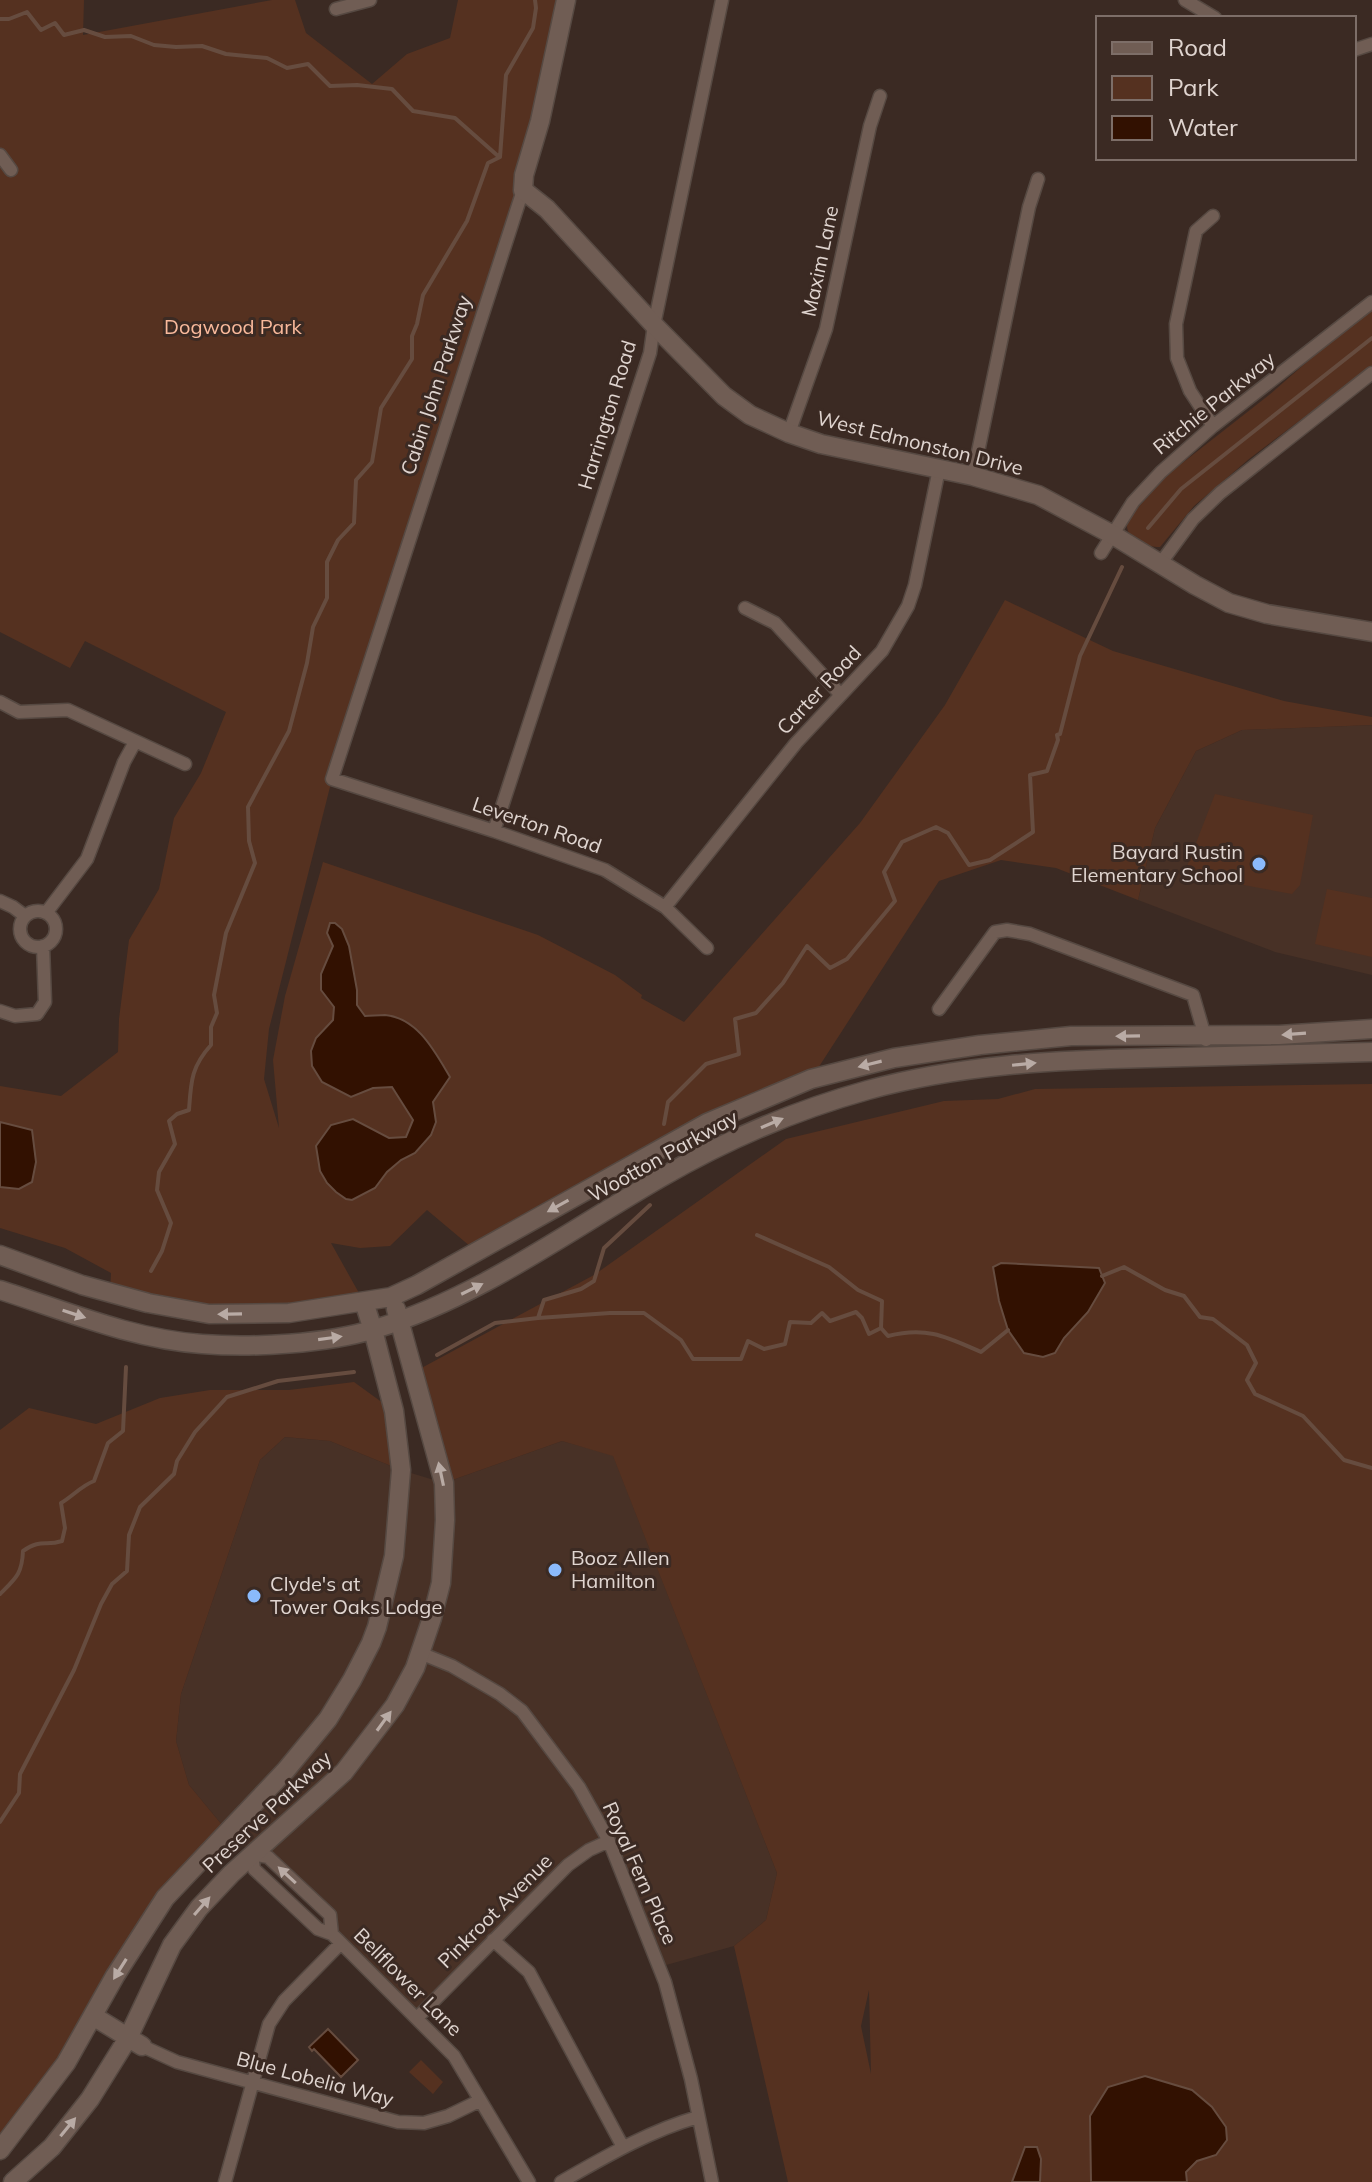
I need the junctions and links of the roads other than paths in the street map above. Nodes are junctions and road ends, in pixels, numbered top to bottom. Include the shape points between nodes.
1 (370, 0) edge
2 (566, 0) edge
3 (722, 0) edge
4 (1185, 0) edge
5 (336, 9) dead end
6 (1212, 16) edge
7 (880, 96) dead end
8 (0, 155) edge
9 (11, 170) dead end
10 (1038, 179) dead end
11 (523, 190) junction
12 (1213, 216) dead end
13 (1372, 302) edge
14 (654, 325) junction
15 (1372, 373) edge
16 (1213, 426) junction
17 (789, 433) junction
18 (939, 469) junction
19 (973, 476) junction
20 (1113, 535) junction
21 (1101, 553) dead end
22 (1160, 564) junction
23 (745, 608) dead end
24 (1372, 632) edge
25 (840, 694) junction
26 (0, 702) edge
27 (135, 742) junction
28 (185, 764) dead end
29 (332, 779) joint
30 (494, 831) junction
31 (0, 901) edge
32 (665, 907) junction
33 (46, 913) junction
34 (25, 916) junction
35 (43, 946) junction
36 (707, 948) dead end
37 (939, 1009) dead end
38 (0, 1011) edge
39 (1372, 1029) edge
40 (1206, 1035) junction
41 (1372, 1052) edge
42 (1206, 1056) junction
43 (0, 1255) edge
44 (0, 1290) edge
45 (391, 1297) junction
46 (364, 1302) junction
47 (400, 1320) junction
48 (373, 1330) junction
49 (420, 1653) junction
50 (227, 1831) junction
51 (609, 1841) junction
52 (252, 1854) junction
53 (337, 1939) junction
54 (493, 1940) junction
55 (93, 2016) junction
56 (417, 2018) junction
57 (135, 2042) junction
58 (251, 2083) junction
59 (479, 2101) junction
60 (698, 2117) junction
61 (623, 2147) junction
62 (0, 2150) edge
63 (13, 2182) edge
64 (225, 2182) edge
65 (529, 2182) edge
66 (561, 2182) edge
67 (712, 2182) edge

1 - 5 street
2 - 11 street, Cabin John Parkway
3 - 14 street, Harrington Road
4 - 6 street
7 - 17 street, Maxim Lane via 826,329
8 - 9 street
10 - 19 street
11 - 14 street, West Edmonston Drive
11 - 29 street, Cabin John Parkway
12 - 16 street via 1196,231 1176,324 1177,358
13 - 16 street, Ritchie Parkway
14 - 17 street, West Edmonston Drive via 724,396
14 - 30 street, Harrington Road via 650,353
15 - 22 street via 1220,493
16 - 20 street, Ritchie Parkway via 1133,502
17 - 18 street, West Edmonston Drive
18 - 19 street, West Edmonston Drive
18 - 25 street, Carter Road via 908,606 882,651
19 - 20 street, West Edmonston Drive via 1038,495
20 - 21 street, Ritchie Parkway
20 - 22 street, West Edmonston Drive
22 - 24 street, West Edmonston Drive via 1229,603
23 - 25 street via 775,623
25 - 32 street, Carter Road
26 - 27 street via 19,712 68,710
27 - 28 street
27 - 33 street via 87,859
29 - 30 street, Leverton Road
30 - 32 street, Leverton Road via 605,870
31 - 34 street
32 - 36 street, Leverton Road
33 - 34 street via 38,910
33 - 35 street via 56,930
34 - 35 street via 19,929 23,940
35 - 38 street via 45,1002 37,1014
37 - 40 street via 995,932 1007,930 1193,995
39 -> 40 street, Wootton Parkway
40 - 42 street
40 -> 45 street, Wootton Parkway via 1071,1036 980,1045 894,1058 811,1079 707,1123
41 - 42 street, Wootton Parkway
47 -> 42 street, Wootton Parkway via 505,1273 662,1177 795,1113 951,1071 1055,1060
46 -> 43 street, Wootton Parkway via 289,1313 209,1314 82,1285
44 -> 48 street, Wootton Parkway via 124,1330 199,1344 251,1346
45 - 46 street, Wootton Parkway
45 - 47 street, Preserve Parkway
46 - 48 street, Preserve Parkway
47 - 48 street, Wootton Parkway
49 -> 47 street, Preserve Parkway via 441,1583 444,1483
48 - 50 street, Preserve Parkway via 394,1411 401,1470 394,1556 377,1627 328,1719
49 - 51 street, Royal Fern Place via 452,1666 522,1711 579,1787
52 -> 49 street, Preserve Parkway via 344,1772 395,1705
50 - 52 street
50 -> 55 street, Preserve Parkway via 165,1898
51 - 54 street, Pinkroot Avenue via 568,1865
51 - 60 street, Royal Fern Place via 665,1982
52 - 53 street, Bellflower Lane via 254,1869 318,1929
53 -> 52 street, Bellflower Lane via 330,1915 268,1857
57 -> 52 street, Preserve Parkway via 172,1945 199,1908
53 - 56 street, Bellflower Lane
53 - 58 street via 269,2024
54 - 56 street, Pinkroot Avenue
54 - 61 street via 529,1972
55 - 57 street
55 - 62 street, Preserve Parkway via 66,2063
56 - 59 street, Bellflower Lane via 454,2056
57 - 58 street, Blue Lobelia Way via 177,2062
63 -> 57 street, Preserve Parkway via 52,2147
58 - 59 street, Blue Lobelia Way via 398,2122 424,2123
58 - 64 street
59 - 65 street, Bellflower Lane
60 - 61 street
60 - 67 street, Royal Fern Place
61 - 66 street

